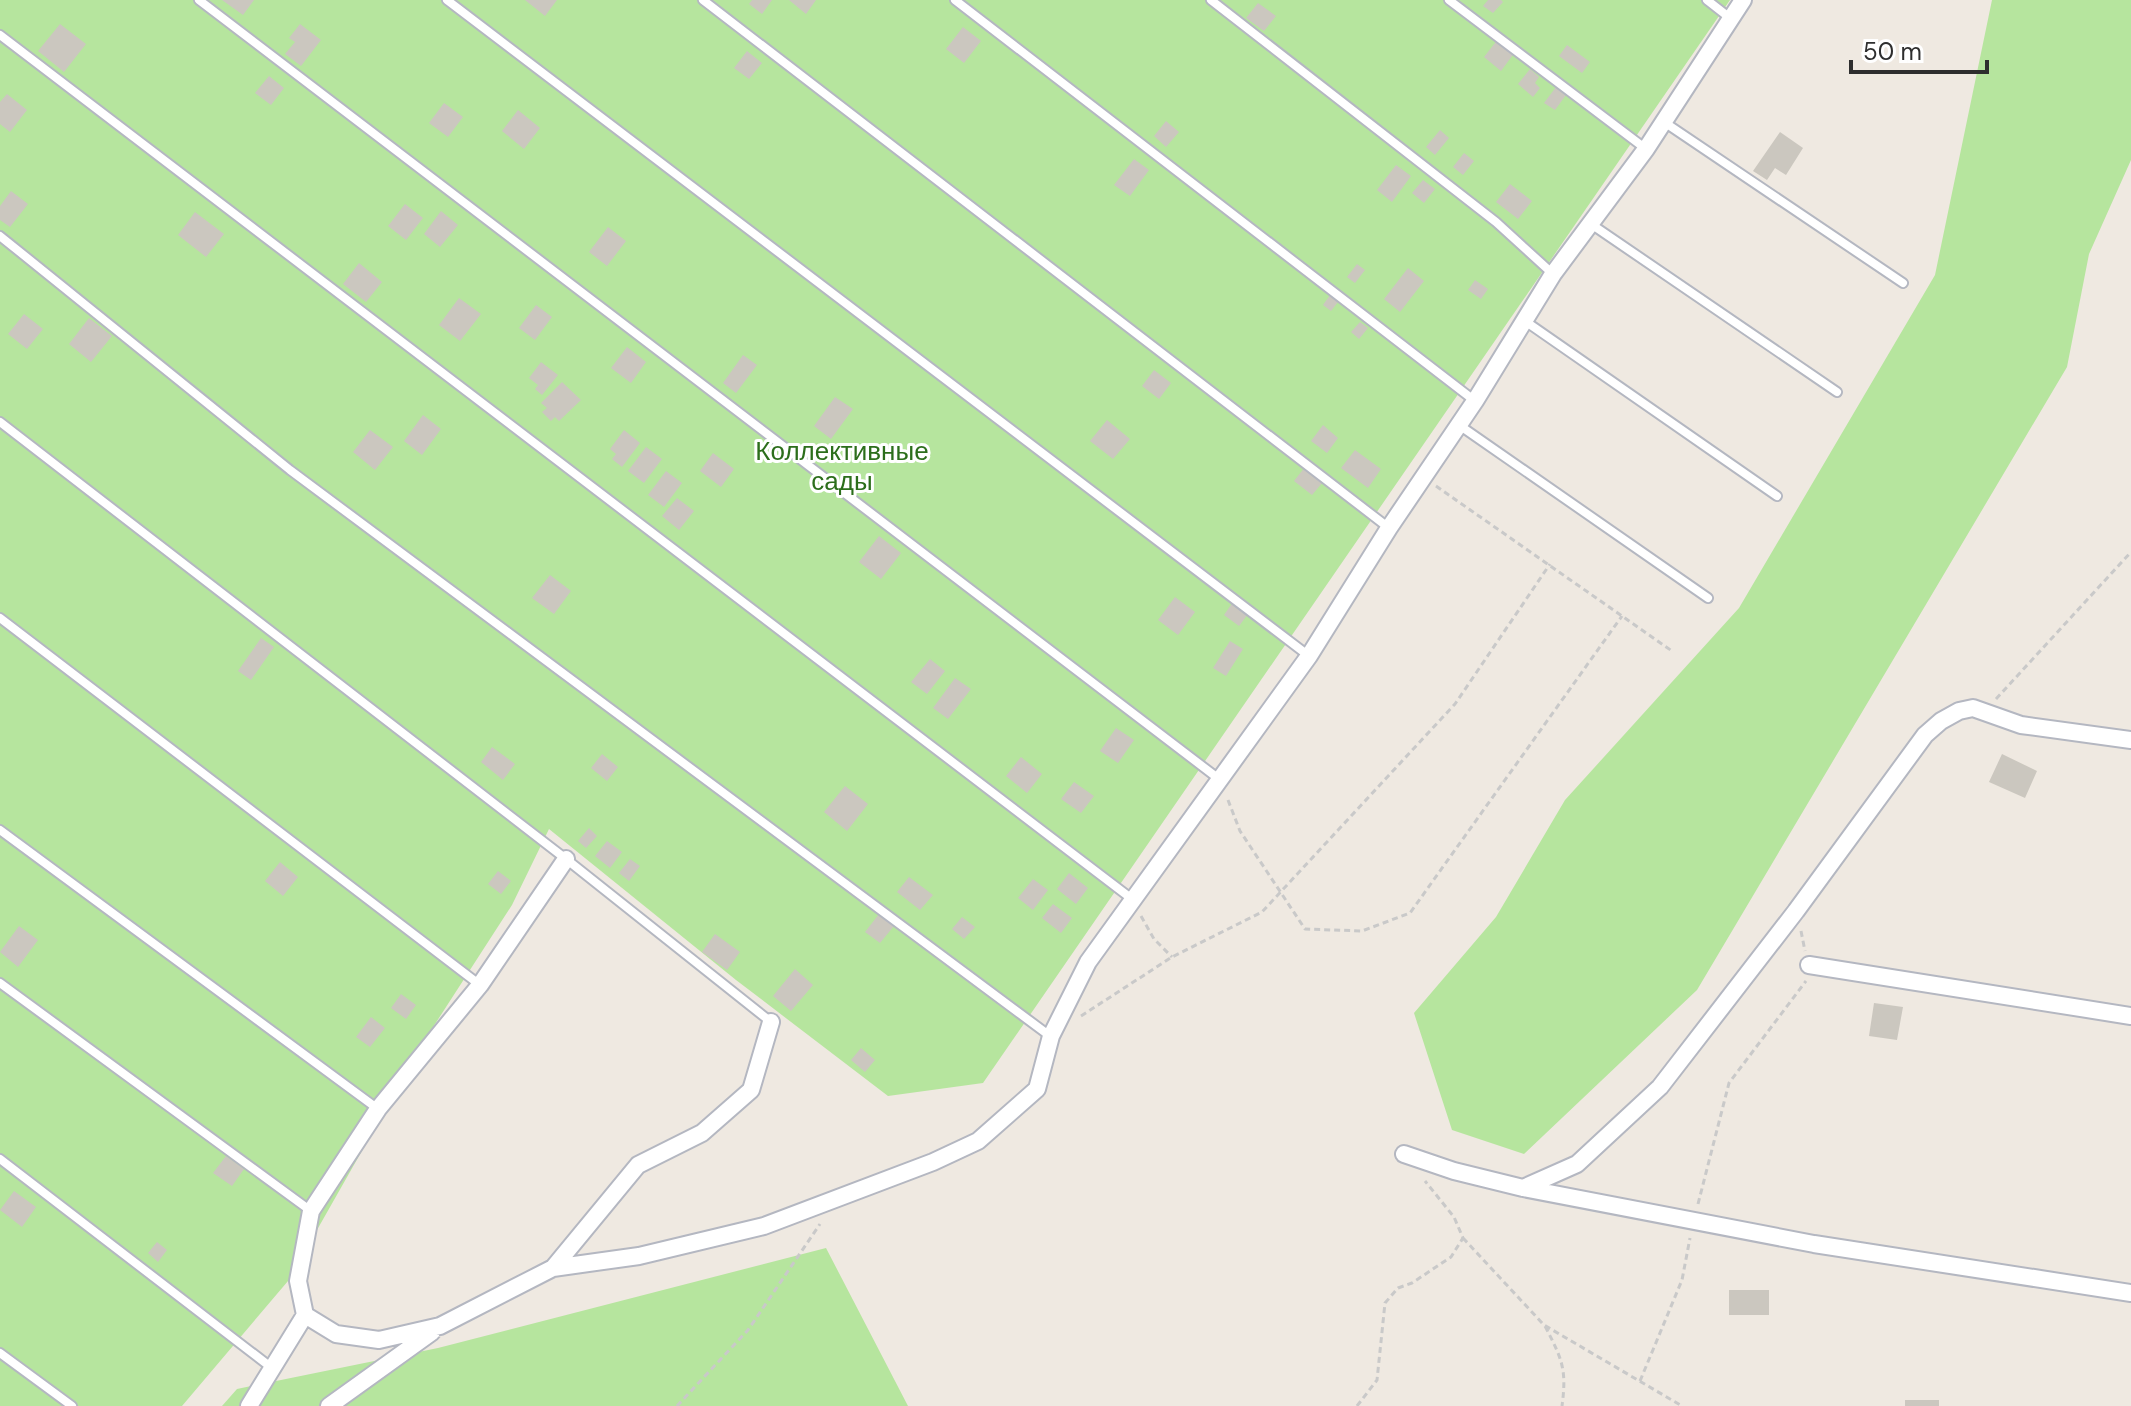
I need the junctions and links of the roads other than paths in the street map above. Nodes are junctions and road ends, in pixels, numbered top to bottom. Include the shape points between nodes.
1 (199, 0) edge
2 (447, 0) edge
3 (703, 0) edge
4 (955, 0) edge
5 (1211, 0) edge
6 (1449, 0) edge
7 (1707, 0) edge
8 (1743, 0) edge
9 (1730, 18) junction
10 (0, 35) edge
11 (1664, 121) junction
12 (1646, 149) junction
13 (1590, 224) junction
14 (0, 236) edge
15 (1553, 274) junction
16 (1903, 283) dead end
17 (1524, 320) junction
18 (1837, 392) dead end
19 (1475, 401) junction
20 (0, 422) edge
21 (1458, 425) junction
22 (1777, 496) dead end
23 (1389, 528) junction
24 (1708, 598) dead end
25 (0, 618) edge
26 (1309, 656) junction
27 (2131, 740) edge
28 (1219, 779) junction
29 (0, 830) edge
30 (566, 859) junction
31 (1132, 899) junction
32 (1809, 965) road end
33 (0, 983) edge
34 (480, 985) junction
35 (2131, 1016) edge
36 (771, 1022) joint
37 (1051, 1036) junction
38 (378, 1109) junction
39 (1404, 1154) road end
40 (0, 1159) edge
41 (1523, 1188) junction
42 (311, 1211) junction
43 (553, 1268) junction
44 (2131, 1293) edge
45 (305, 1315) junction
46 (440, 1326) junction
47 (0, 1353) edge
48 (272, 1368) junction
49 (72, 1406) edge
50 (249, 1406) edge
51 (329, 1406) edge

1 - 28 lane
2 - 26 lane
3 - 23 lane
4 - 19 lane
5 - 15 lane via 1496,222
6 - 12 lane
7 - 9 lane
8 - 9 street
9 - 11 street
10 - 31 lane
11 - 12 street
11 - 16 lane
12 - 13 street
13 - 15 street
13 - 18 lane
14 - 37 lane via 290,470
15 - 17 street
17 - 19 street
17 - 22 lane
19 - 21 street
20 - 30 lane
21 - 23 street
21 - 24 lane
23 - 26 street
25 - 34 lane
26 - 28 street
27 - 41 street via 2021,725 1973,708 1941,721 1925,735 1660,1087 1577,1164
28 - 31 street
29 - 38 lane
30 - 34 street
30 - 36 lane
31 - 37 street via 1088,962
32 - 35 street
33 - 42 lane
34 - 38 street
36 - 43 street via 751,1090 702,1133 638,1165
37 - 43 street via 1037,1089 978,1141 764,1226 639,1256
38 - 42 street
39 - 41 street
40 - 48 lane
41 - 44 street via 1814,1244
42 - 45 street via 298,1281
43 - 46 street
45 - 46 street via 336,1334 379,1340
45 - 48 street
46 - 51 street
47 - 49 lane
48 - 50 street

